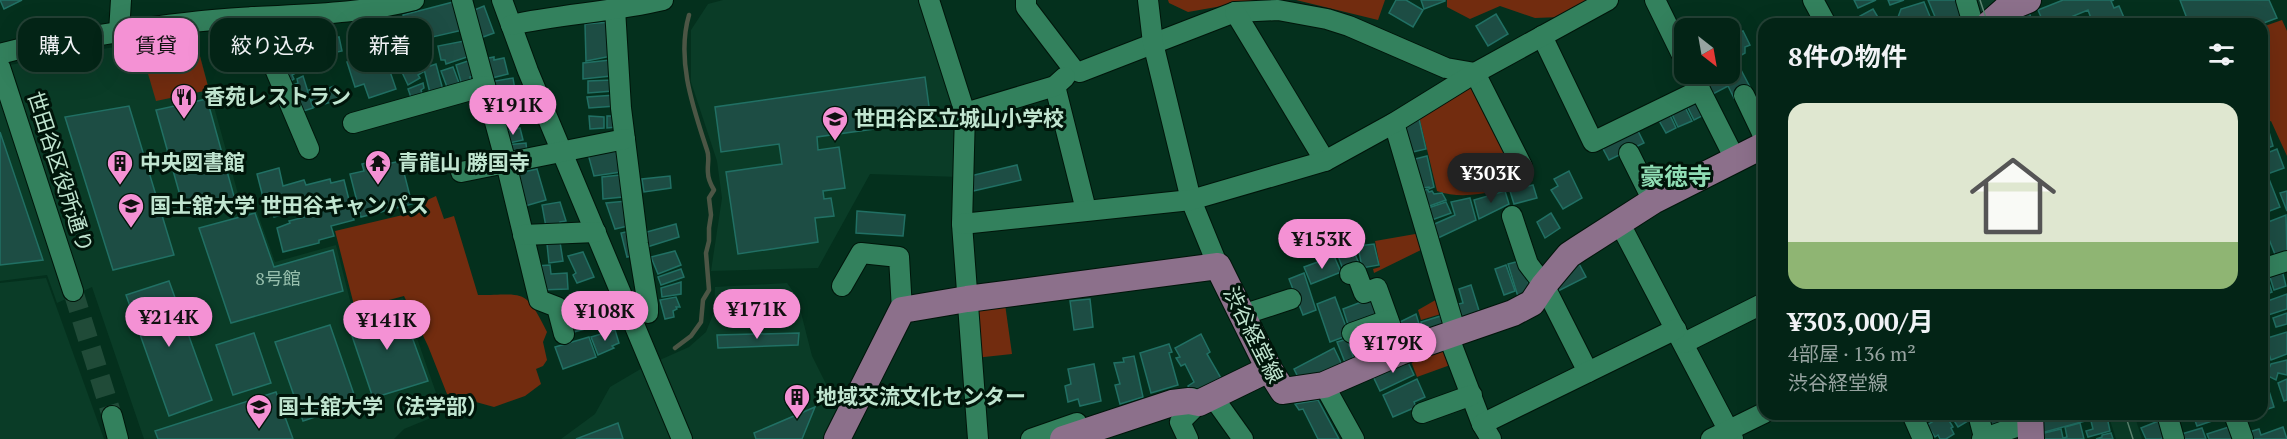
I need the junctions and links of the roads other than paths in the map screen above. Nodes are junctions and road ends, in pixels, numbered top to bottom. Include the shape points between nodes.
1 (121, 0) edge
2 (414, 0) edge
3 (462, 0) edge
4 (502, 0) edge
5 (663, 0) edge
6 (928, 0) edge
7 (1026, 0) edge
8 (1148, 0) edge
9 (1608, 0) edge
10 (1655, 0) edge
11 (1813, 0) edge
12 (1966, 0) edge
13 (628, 5) edge
14 (331, 6) edge
15 (573, 7) edge
16 (1235, 12) junction
17 (253, 17) junction
18 (120, 18) edge
19 (1823, 18) edge
20 (1971, 18) edge
21 (198, 23) edge
22 (511, 25) junction
23 (114, 33) edge
24 (1542, 36) junction
25 (1674, 39) edge
26 (1153, 43) junction
27 (0, 54) edge
28 (0, 67) edge
29 (1074, 70) junction
30 (1475, 73) junction
31 (1693, 84) edge
32 (1697, 84) edge
33 (485, 86) junction
34 (1054, 86) junction
35 (1744, 95) dead end
36 (965, 113) junction
37 (353, 123) dead end
38 (1394, 123) junction
39 (1758, 124) edge
40 (625, 139) junction
41 (309, 148) dead end
42 (1758, 148) edge
43 (562, 153) junction
44 (1629, 153) dead end
45 (1735, 159) junction
46 (1325, 161) junction
47 (506, 163) junction
48 (1522, 166) dead end
49 (461, 172) dead end
50 (1191, 200) junction
51 (1653, 201) junction
52 (1086, 210) junction
53 (1512, 216) dead end
54 (1619, 222) junction
55 (962, 224) junction
56 (596, 232) junction
57 (523, 235) junction
58 (2287, 263) edge
59 (2268, 264) edge
60 (1218, 266) junction
61 (1350, 274) dead end
62 (1544, 285) junction
63 (842, 286) dead end
64 (73, 291) tunnel mouth
65 (1291, 298) dead end
66 (967, 299) junction
67 (1758, 305) edge
68 (902, 310) junction
69 (648, 314) dead end
70 (1242, 315) junction
71 (1388, 320) junction
72 (1352, 333) dead end
73 (564, 334) dead end
74 (1452, 334) junction
75 (1680, 336) junction
76 (1400, 352) junction
77 (1269, 369) junction
78 (1587, 372) junction
79 (1324, 385) junction
80 (1472, 395) junction
81 (1206, 400) junction
82 (1422, 413) dead end
83 (112, 416) tunnel mouth
84 (1758, 417) edge
85 (1915, 420) edge
86 (1979, 420) edge
87 (2169, 420) edge
88 (2236, 420) edge
89 (2030, 425) edge
90 (1486, 432) edge
91 (1731, 435) edge
92 (1059, 436) edge
93 (1983, 438) edge
94 (118, 439) edge
95 (682, 439) edge
96 (837, 439) edge
97 (978, 439) edge
98 (1031, 439) edge
99 (1188, 439) edge
100 (1243, 439) edge
101 (1354, 439) edge
102 (1711, 439) edge
103 (1923, 439) edge
104 (2174, 439) edge
105 (2243, 439) edge

1 - 18 street
2 - 14 street via 369,9
3 - 33 street
4 - 22 street
5 - 13 street
6 - 36 street
7 - 29 street via 1026,6
8 - 26 street
9 - 24 street
10 - 25 street
11 - 19 street
12 - 20 street
13 - 15 street
13 - 40 street via 621,108
14 - 17 street
15 - 22 street
16 - 26 street
16 - 30 street via 1278,10 1327,19 1446,68
16 - 46 street
17 - 21 street
17 - 41 street
22 - 43 street
23 - 27 street
24 - 30 street
24 - 31 street via 1593,142
26 - 29 street via 1080,72
26 - 50 street
28 - 64 street, 世田谷区役所通り
29 - 34 street
30 - 38 street
30 - 48 street
32 - 45 street
33 - 37 street
33 - 47 street
34 - 36 street
34 - 52 street
35 - 39 street
36 - 55 street
38 - 46 street
38 - 74 street
40 - 43 street
40 - 69 street
42 - 45 main road, 渋谷経堂線
43 - 47 street
43 - 56 street
44 - 51 street
45 - 51 main road, 渋谷経堂線
46 - 50 street
47 - 49 street
47 - 57 street
50 - 52 street
50 - 60 street
51 - 54 main road, 渋谷経堂線
52 - 55 street
53 - 62 street via 1528,264
54 - 62 main road, 渋谷経堂線 via 1569,255
54 - 75 street
55 - 66 street
56 - 57 street
56 - 95 street
57 - 73 street via 539,300 557,307
58 - 59 street
60 - 66 main road, 渋谷経堂線
60 - 70 main road, 渋谷経堂線
61 - 71 street via 1356,272 1364,293 1377,288
62 - 74 main road, 渋谷経堂線 via 1532,303
62 - 78 street
63 - 68 street via 861,253 898,257
65 - 70 street
66 - 68 main road, 渋谷経堂線
66 - 97 street
67 - 75 street
68 - 96 main road
70 - 77 main road, 渋谷経堂線
71 - 72 street
71 - 76 street
74 - 76 main road, 渋谷経堂線
74 - 80 street
75 - 78 street
75 - 91 street
76 - 79 main road, 渋谷経堂線
77 - 79 main road, 渋谷経堂線 via 1282,391
77 - 81 main road
78 - 90 street
79 - 101 street
80 - 82 street
80 - 90 street
81 - 92 main road via 1172,403
81 - 99 street via 1180,422
81 - 100 street
83 - 94 street
84 - 91 street
85 - 103 street
86 - 93 street
87 - 104 street
88 - 105 street
89 - 93 street
91 - 102 street
92 - 98 street

